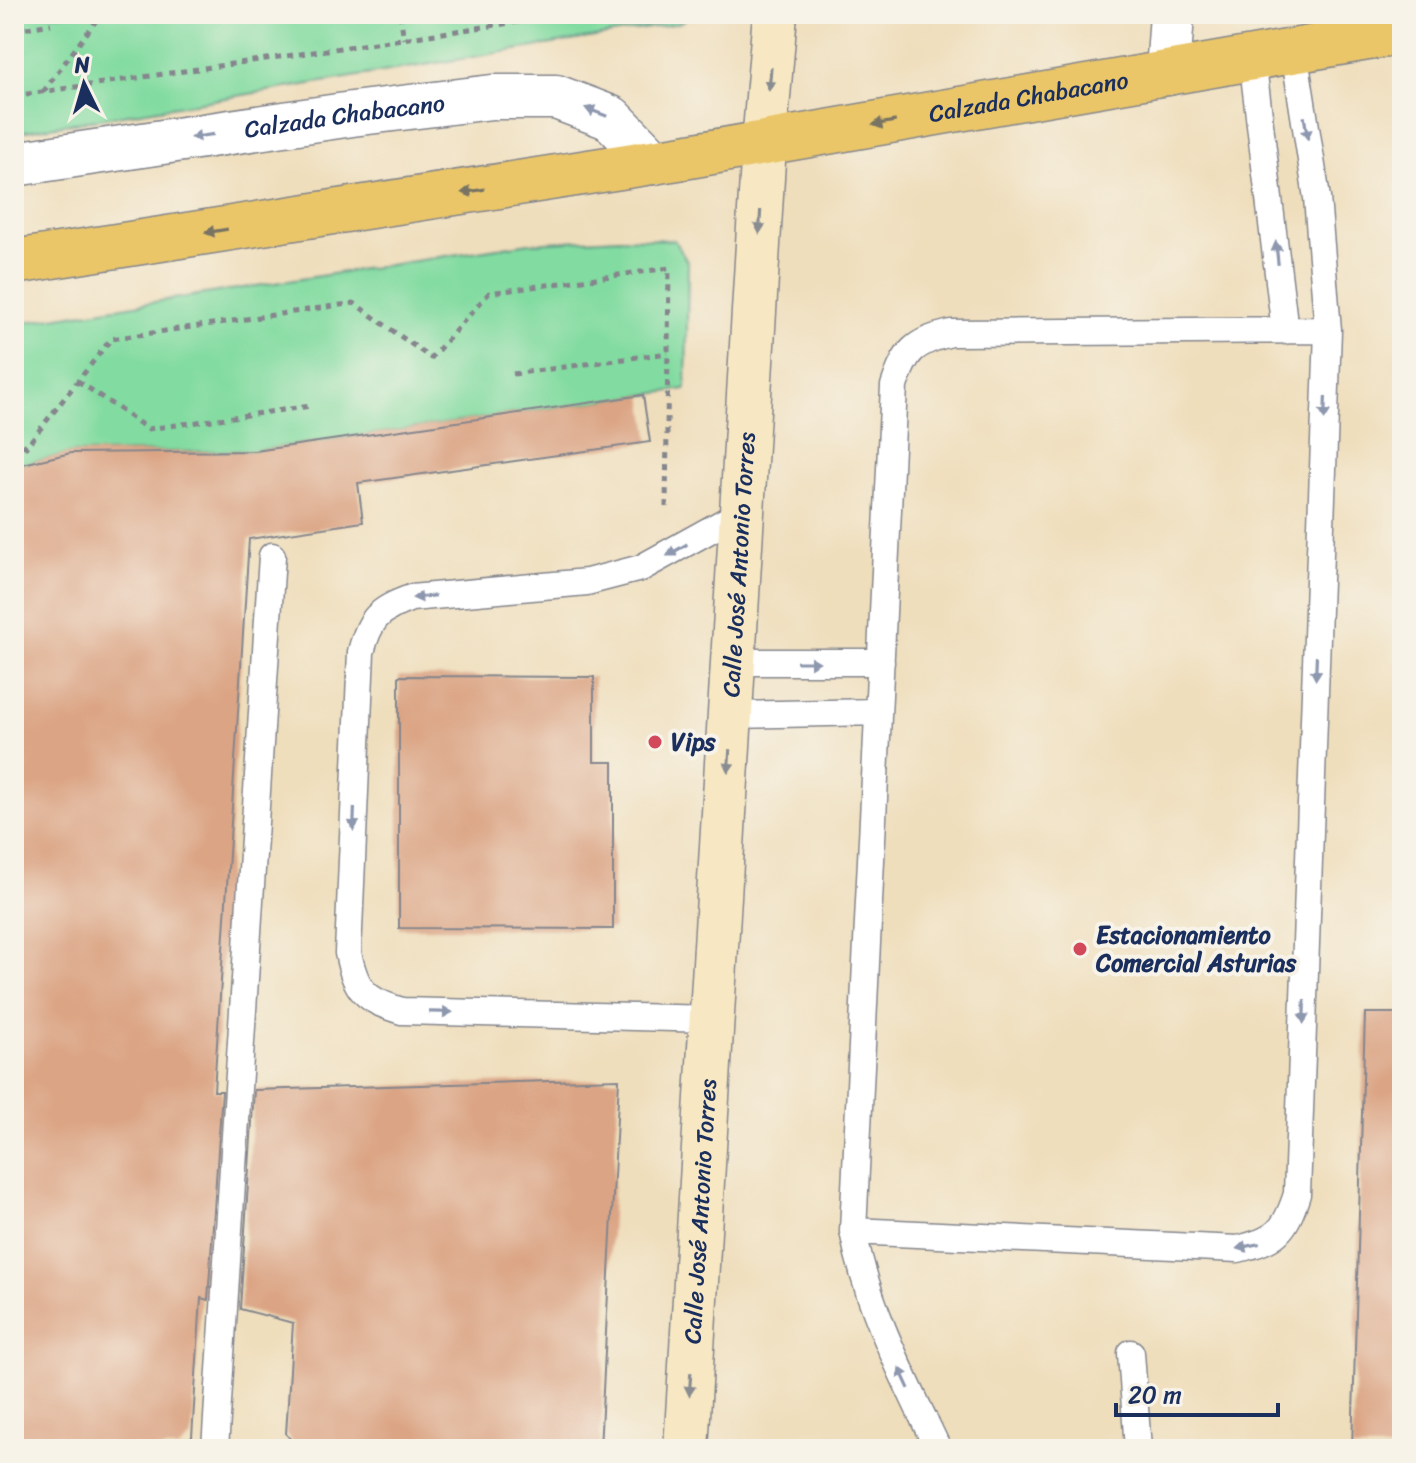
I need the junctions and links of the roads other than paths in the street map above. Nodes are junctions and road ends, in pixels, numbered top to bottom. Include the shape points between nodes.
1 (775, 14) edge
2 (1172, 14) edge
3 (1400, 34) edge
4 (1294, 51) junction
5 (1252, 58) junction
6 (1168, 73) junction
7 (764, 144) junction
8 (654, 162) junction
9 (14, 164) edge
10 (14, 262) edge
11 (1328, 330) junction
12 (1285, 331) junction
13 (744, 511) junction
14 (272, 556) dead end
15 (736, 662) junction
16 (881, 662) junction
17 (878, 712) junction
18 (732, 715) junction
19 (712, 1019) junction
20 (853, 1231) junction
21 (1131, 1353) dead end
22 (215, 1449) edge
23 (686, 1449) edge
24 (938, 1449) edge
25 (1138, 1449) edge

1 -> 7 street, Calle José Antonio Torres
2 - 6 street
3 - 4 main road, Calzada Chabacano
4 - 5 main road, Calzada Chabacano
4 -> 11 lane via 1317,198
5 - 6 main road, Calzada Chabacano
12 -> 5 lane
6 -> 7 main road, Calzada Chabacano
7 - 8 main road, Calzada Chabacano
7 -> 13 street, Calle José Antonio Torres
8 -> 9 street, Calzada Chabacano via 611,118 556,97 492,97
8 -> 10 main road, Calzada Chabacano
11 - 12 lane
11 -> 20 lane via 1297,1194 1288,1222 1267,1242 1238,1249
12 - 16 lane via 951,333 923,339 903,359 894,386
13 - 15 street, Calle José Antonio Torres
13 -> 19 lane via 641,568 587,582 411,598 387,607 368,626 361,652 348,953 354,981 374,1003 402,1011
14 - 22 lane
15 -> 16 lane
15 - 18 street, Calle José Antonio Torres
16 - 17 lane
17 - 18 lane
17 - 20 lane
18 -> 19 street, Calle José Antonio Torres
19 -> 23 street, Calle José Antonio Torres
24 -> 20 lane via 876,1317
21 - 25 lane

